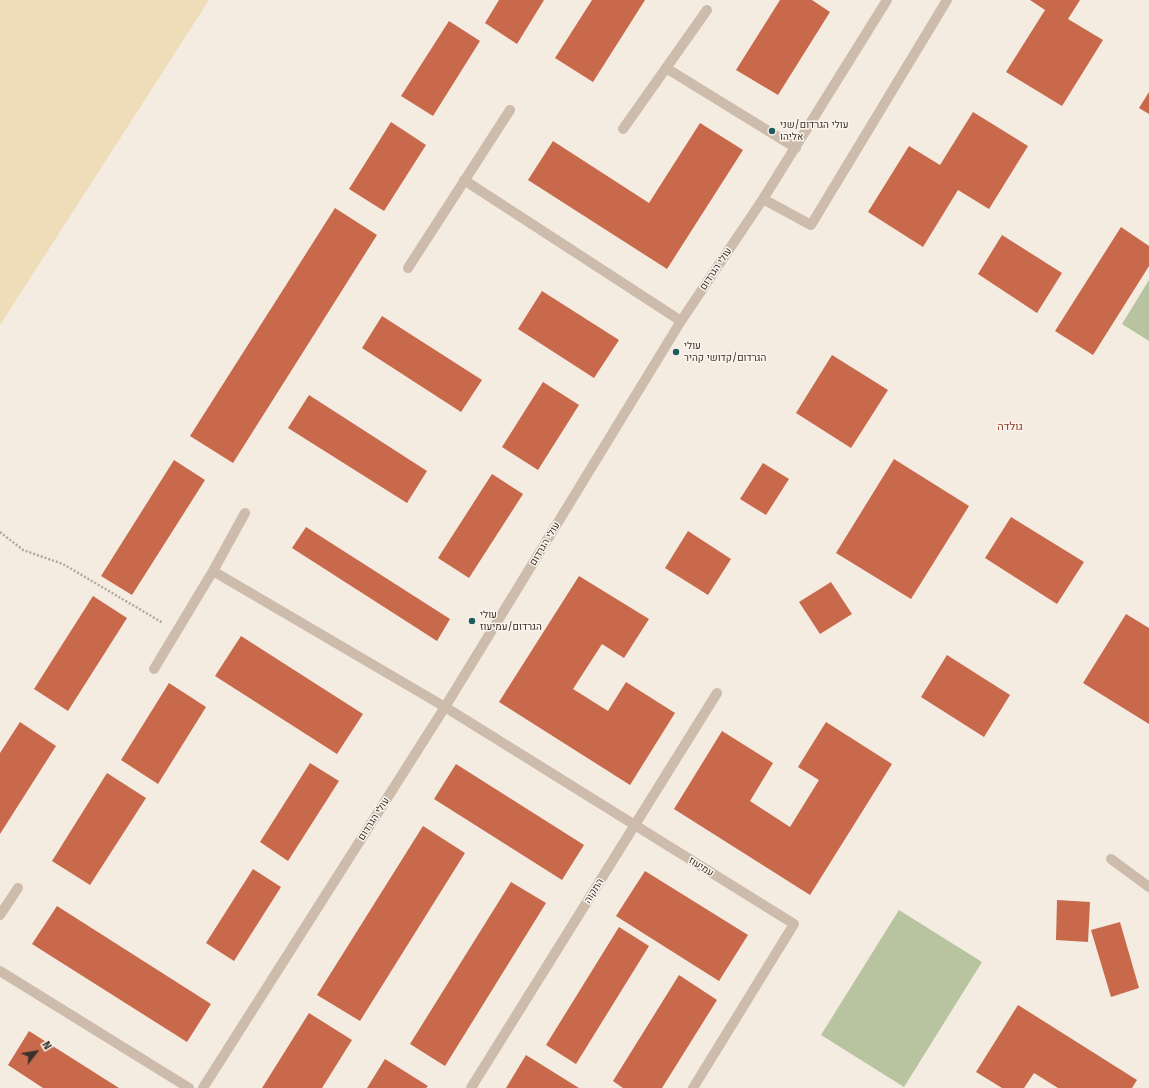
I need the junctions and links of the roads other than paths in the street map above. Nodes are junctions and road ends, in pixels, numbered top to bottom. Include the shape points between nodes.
1 (887, 0) edge
2 (947, 0) edge
3 (707, 10) dead end
4 (666, 68) junction
5 (510, 110) dead end
6 (623, 128) dead end
7 (796, 148) junction
8 (464, 180) junction
9 (763, 199) junction
10 (408, 268) dead end
11 (681, 321) junction
12 (245, 513) dead end
13 (213, 570) junction
14 (154, 669) dead end
15 (717, 693) dead end
16 (445, 707) junction
17 (635, 825) junction
18 (1111, 859) dead end
19 (1149, 887) edge
20 (18, 888) dead end
21 (0, 915) edge
22 (0, 971) edge
23 (189, 1088) edge
24 (203, 1088) edge
25 (471, 1088) edge
26 (693, 1088) edge

1 - 7 street, עולי הגרדום
2 - 9 street via 812,225
3 - 4 street
4 - 6 street
4 - 7 street
5 - 8 street
7 - 9 street, עולי הגרדום
8 - 10 street
8 - 11 street
9 - 11 street, עולי הגרדום
11 - 16 street, עולי הגרדום
12 - 13 street
13 - 14 street
13 - 16 street, עמיעוז
15 - 17 street, התקוה
16 - 17 street, עמיעוז
16 - 24 street, עולי הגרדום
17 - 25 street, התקוה
17 - 26 street, עמיעוז via 794,924
18 - 19 street
20 - 21 street
22 - 23 street

